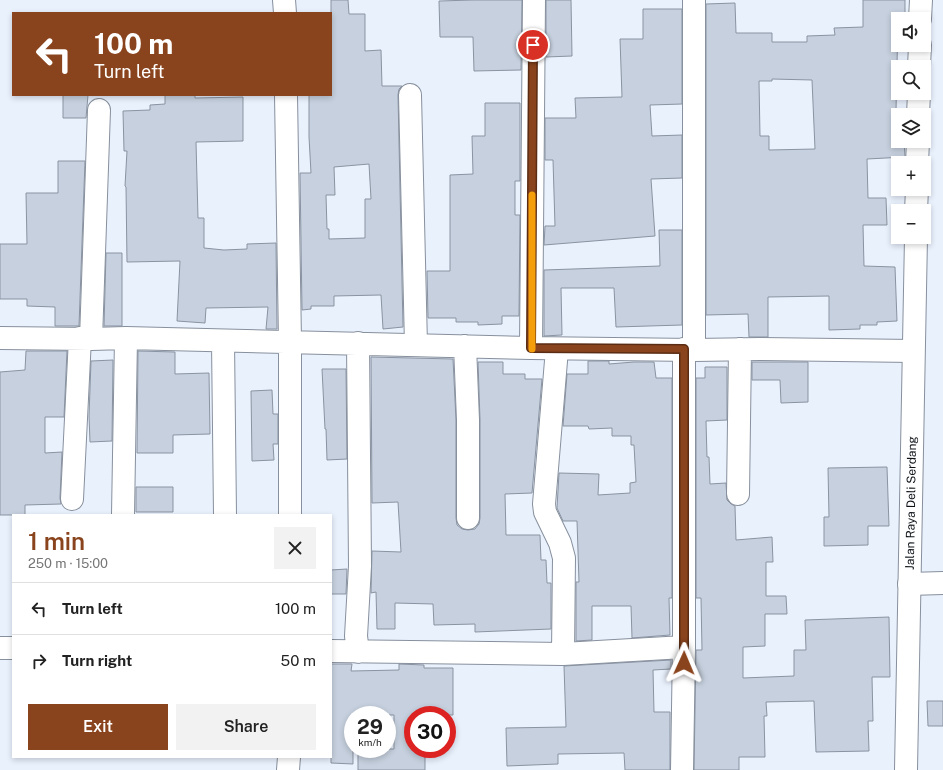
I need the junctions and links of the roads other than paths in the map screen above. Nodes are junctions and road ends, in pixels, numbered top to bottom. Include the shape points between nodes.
1 (284, 0) edge
2 (534, 0) edge
3 (694, 0) edge
4 (920, 0) edge
5 (285, 12) edge
6 (920, 12) edge
7 (410, 94) dead end
8 (286, 96) edge
9 (99, 110) dead end
10 (916, 244) edge
11 (0, 338) edge
12 (126, 338) junction
13 (86, 339) junction
14 (223, 341) junction
15 (290, 341) junction
16 (358, 343) junction
17 (416, 345) junction
18 (465, 346) junction
19 (531, 348) junction
20 (556, 349) junction
21 (740, 349) junction
22 (689, 350) junction
23 (913, 351) junction
24 (738, 494) dead end
25 (72, 499) dead end
26 (123, 514) edge
27 (225, 514) edge
28 (290, 514) edge
29 (468, 518) dead end
30 (943, 583) edge
31 (909, 584) junction
32 (684, 647) junction
33 (0, 648) edge
34 (12, 648) edge
35 (332, 651) edge
36 (358, 652) junction
37 (563, 654) junction
38 (289, 758) edge
39 (288, 770) edge
40 (682, 770) edge
41 (906, 770) edge

1 - 5 street
2 - 19 street
3 - 22 street
4 - 6 street
7 - 17 street
8 - 15 street
9 - 13 street
10 - 23 street, Jalan Raya Deli Serdang
11 - 13 street
12 - 13 street
12 - 14 street
12 - 26 street
13 - 25 street
14 - 15 street
14 - 27 street
15 - 16 street
15 - 28 street
16 - 17 street
16 - 36 street
17 - 18 street
18 - 19 street
18 - 29 street
19 - 20 street
20 - 22 street
20 - 37 street via 544,504 564,558
21 - 22 street
21 - 23 street
21 - 24 street
22 - 32 street
23 - 31 street, Jalan Raya Deli Serdang
30 - 31 street
31 - 41 street, Jalan Raya Deli Serdang
32 - 37 street
32 - 40 street
33 - 34 street
35 - 36 street
36 - 37 street
38 - 39 street

